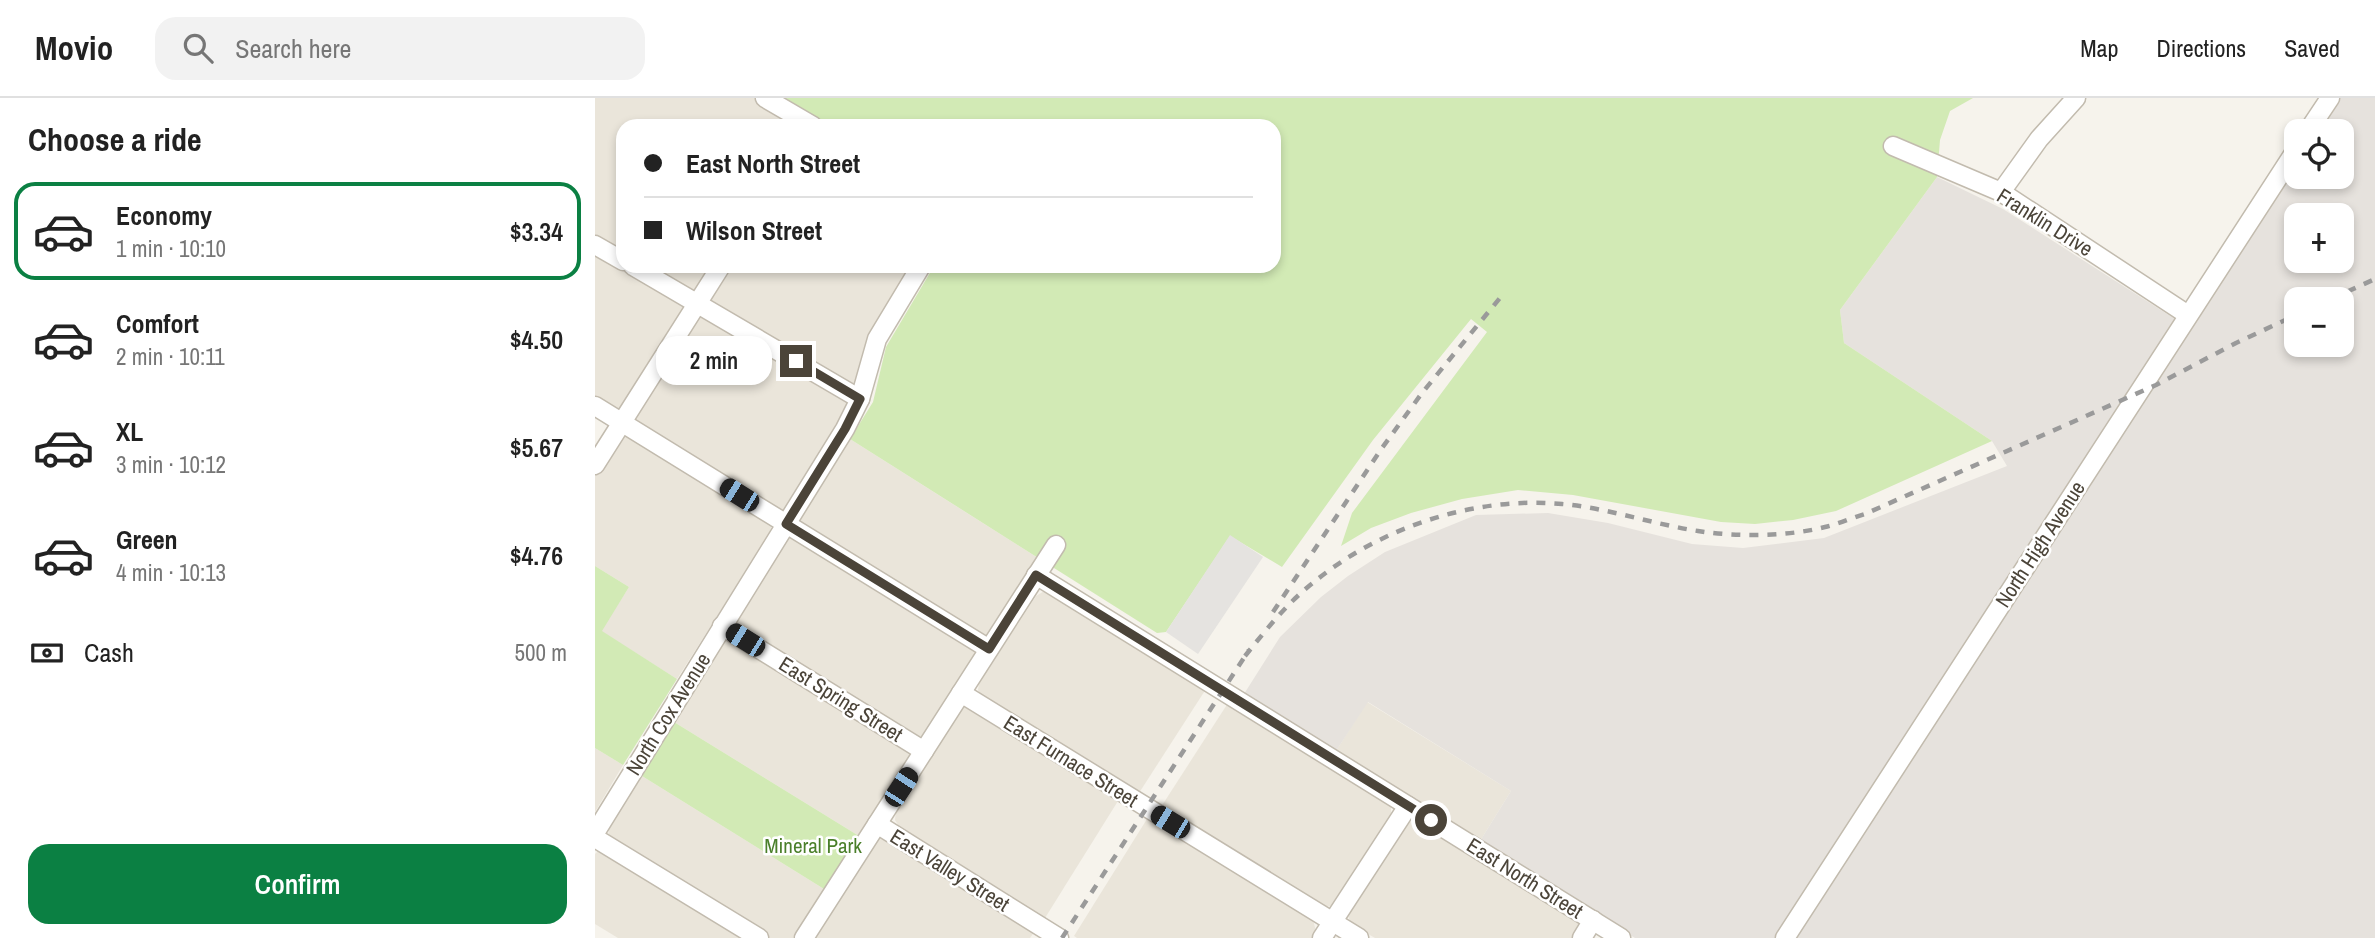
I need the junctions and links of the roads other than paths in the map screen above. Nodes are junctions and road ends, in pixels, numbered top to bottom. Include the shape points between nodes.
1 (765, 98) edge
2 (2076, 98) edge
3 (2330, 98) edge
4 (800, 119) edge
5 (2316, 119) edge
6 (1893, 146) dead end
7 (2284, 168) edge
8 (2001, 192) junction
9 (595, 245) edge
10 (616, 257) edge
11 (644, 273) edge
12 (717, 273) edge
13 (917, 273) edge
14 (698, 303) junction
15 (2188, 315) junction
16 (860, 399) junction
17 (595, 406) edge
18 (622, 422) junction
19 (595, 465) edge
20 (786, 524) junction
21 (1056, 545) dead end
22 (1036, 575) junction
23 (722, 626) junction
24 (989, 649) junction
25 (961, 692) junction
26 (924, 751) junction
27 (1408, 806) junction
28 (877, 824) junction
29 (595, 832) edge
30 (595, 838) edge
31 (1593, 920) junction
32 (1333, 922) junction
33 (759, 938) edge
34 (804, 938) edge
35 (1059, 938) edge
36 (1322, 938) edge
37 (1359, 938) edge
38 (1582, 938) edge
39 (1621, 938) edge
40 (1785, 938) edge

1 - 4 street
2 - 8 street
3 - 5 street
6 - 8 street, Franklin Drive
7 - 15 street, North High Avenue
8 - 15 street, Franklin Drive
9 - 10 street
11 - 14 street
12 - 14 street
13 - 16 street, North Cox Avenue via 877,339
14 - 16 street
14 - 18 street
15 - 40 street, North High Avenue
16 - 20 street, North Cox Avenue
17 - 18 street
18 - 19 street
18 - 20 street
20 - 23 street, North Cox Avenue
20 - 24 street
21 - 22 street
22 - 24 street
22 - 27 street, East North Street
23 - 26 street, East Spring Street
23 - 29 street, North Cox Avenue
24 - 25 street
25 - 26 street
25 - 32 street, East Furnace Street
26 - 28 street
27 - 31 street, East North Street
27 - 32 street
28 - 34 street
28 - 35 street, East Valley Street
30 - 33 street
31 - 38 street
31 - 39 street, East North Street
32 - 36 street
32 - 37 street, East Furnace Street

